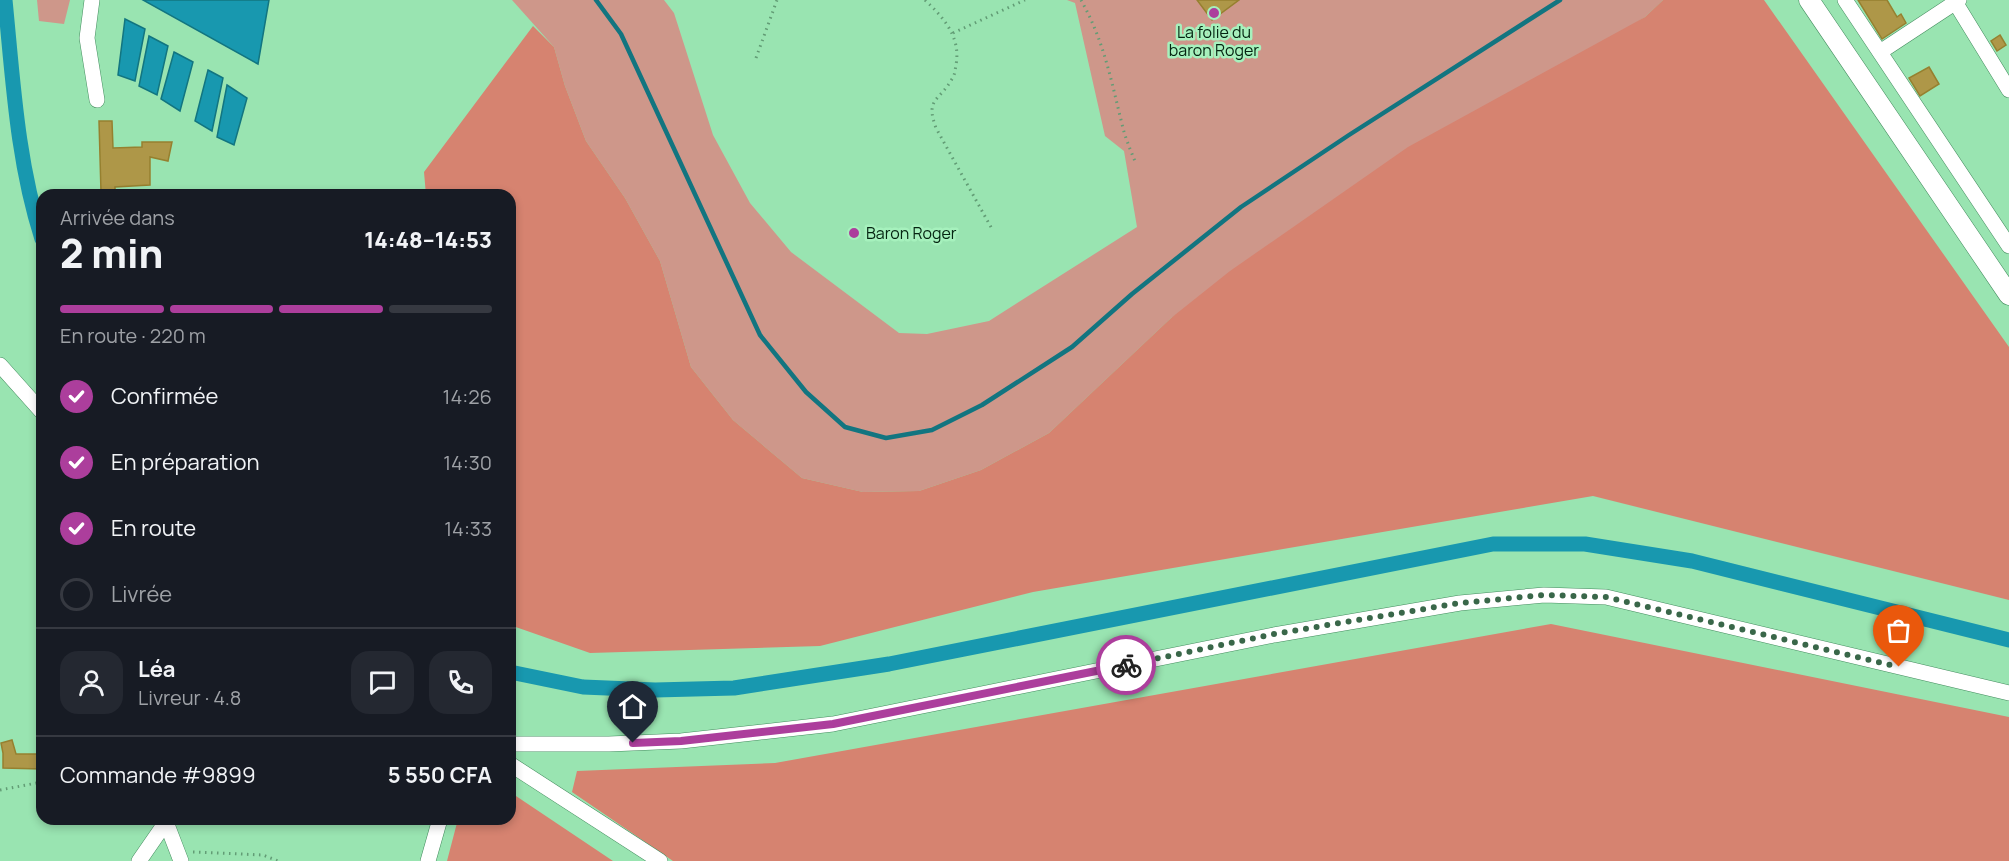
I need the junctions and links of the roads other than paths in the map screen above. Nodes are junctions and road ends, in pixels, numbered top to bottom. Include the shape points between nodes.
1 (92, 0) edge
2 (1809, 0) edge
3 (1845, 0) edge
4 (1957, 1) edge
5 (1880, 52) junction
6 (2009, 90) edge
7 (97, 100) dead end
8 (2009, 246) edge
9 (2009, 295) edge
10 (0, 365) edge
11 (36, 405) edge
12 (2009, 693) edge
13 (516, 744) edge
14 (516, 768) edge
15 (163, 825) edge
16 (167, 825) edge
17 (438, 825) edge
18 (179, 856) edge
19 (139, 861) edge
20 (428, 861) edge
21 (660, 861) edge

1 - 7 street via 87,38
2 - 9 main road
3 - 5 street
4 - 5 street
4 - 6 street
5 - 8 street
10 - 11 street
12 - 13 street via 1606,597 1544,595 1460,603 1274,634 833,724 681,741
14 - 21 street
15 - 19 street
16 - 18 street
17 - 20 street

